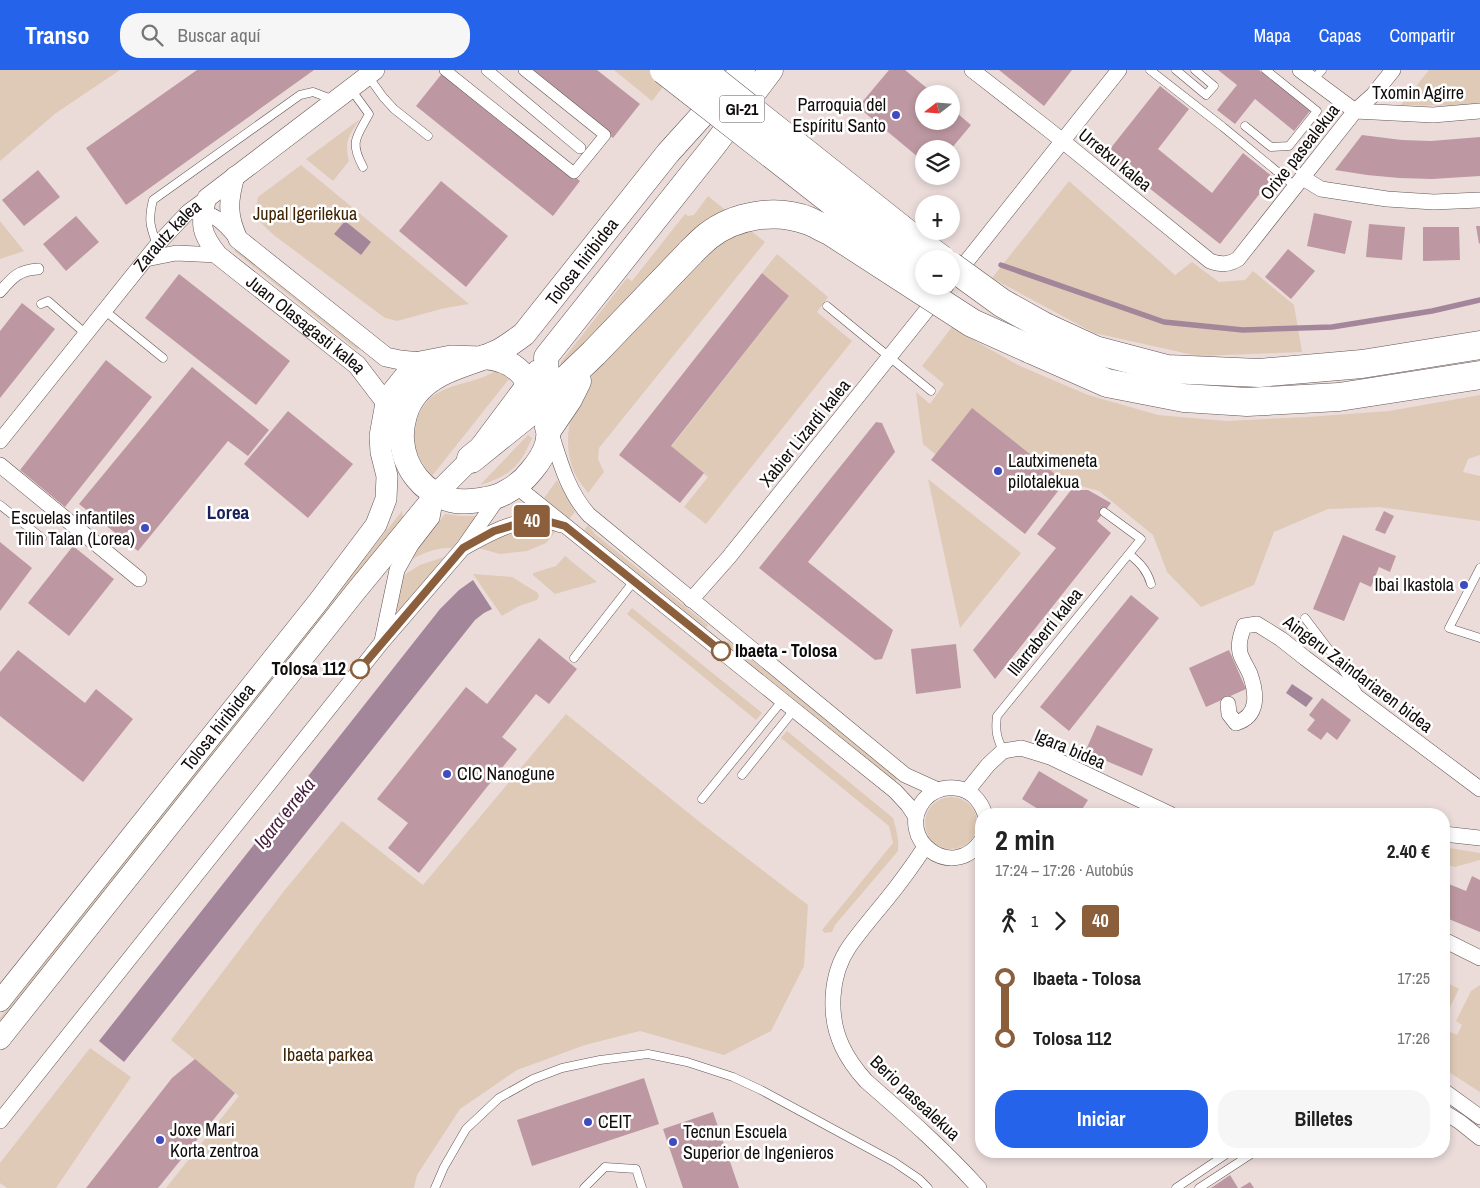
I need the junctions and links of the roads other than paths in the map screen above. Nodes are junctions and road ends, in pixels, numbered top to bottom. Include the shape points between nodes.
1 (445, 70) edge
2 (487, 70) edge
3 (524, 70) edge
4 (664, 70) edge
5 (702, 70) edge
6 (724, 70) edge
7 (742, 70) edge
8 (771, 70) edge
9 (784, 70) edge
10 (972, 70) edge
11 (1120, 70) edge
12 (1150, 70) edge
13 (1176, 70) edge
14 (1195, 70) edge
15 (1266, 70) edge
16 (1300, 70) edge
17 (1393, 70) edge
18 (371, 73) edge
19 (1317, 75) edge
20 (350, 88) junction
21 (334, 100) junction
22 (1480, 111) edge
23 (1355, 112) junction
24 (1244, 126) dead end
25 (428, 136) dead end
26 (1063, 141) junction
27 (713, 147) junction
28 (580, 148) dead end
29 (668, 152) junction
30 (363, 167) dead end
31 (235, 176) junction
32 (1299, 182) junction
33 (1480, 200) edge
34 (199, 207) junction
35 (238, 238) junction
36 (157, 245) junction
37 (929, 250) edge
38 (218, 255) junction
39 (146, 259) junction
40 (1238, 259) joint
41 (915, 265) edge
42 (960, 268) edge
43 (38, 269) dead end
44 (960, 273) edge
45 (0, 292) edge
46 (960, 294) edge
47 (938, 295) edge
48 (41, 304) dead end
49 (827, 306) dead end
50 (104, 310) junction
51 (86, 334) junction
52 (1038, 338) junction
53 (1480, 345) edge
54 (484, 357) junction
55 (163, 358) dead end
56 (890, 358) junction
57 (420, 362) junction
58 (1480, 375) edge
59 (931, 391) dead end
60 (541, 402) junction
61 (386, 403) junction
62 (0, 441) edge
63 (471, 459) joint
64 (0, 465) edge
65 (508, 491) junction
66 (436, 494) junction
67 (0, 505) edge
68 (1104, 512) dead end
69 (565, 526) junction
70 (42, 538) dead end
71 (463, 548) junction
72 (1129, 554) junction
73 (1480, 568) edge
74 (139, 579) dead end
75 (634, 581) junction
76 (1151, 584) dead end
77 (691, 600) junction
78 (1305, 618) dead end
79 (1480, 638) edge
80 (382, 642) junction
81 (574, 658) dead end
82 (782, 700) junction
83 (1228, 704) dead end
84 (1366, 704) junction
85 (794, 710) junction
86 (1003, 751) junction
87 (742, 775) dead end
88 (1480, 789) edge
89 (938, 790) junction
90 (967, 791) junction
91 (702, 799) dead end
92 (983, 808) edge
93 (1157, 808) edge
94 (916, 817) junction
95 (1450, 835) edge
96 (1480, 838) edge
97 (925, 847) junction
98 (975, 856) edge
99 (1450, 943) edge
100 (1480, 958) edge
101 (0, 1001) edge
102 (0, 1039) edge
103 (1450, 1095) edge
104 (1450, 1116) edge
105 (1480, 1116) edge
106 (0, 1121) edge
107 (1480, 1138) edge
108 (1221, 1158) edge
109 (1245, 1158) edge
110 (435, 1188) edge
111 (584, 1188) edge
112 (642, 1188) edge
113 (928, 1188) edge
114 (979, 1188) edge
115 (1176, 1188) edge
116 (1199, 1188) edge

1 - 3 street via 574,173 605,135
2 - 28 street
4 - 41 highway, bridge
5 - 37 highway, bridge
6 - 29 main road, Tolosa hiribidea
7 - 29 main road, Tolosa hiribidea
8 - 27 main road, Tolosa hiribidea / GI-21
9 - 27 main road, Tolosa hiribidea
10 - 26 street, Urretxu kalea
11 - 26 street
12 - 32 lane
13 - 14 lane via 1206,95 1214,86
15 - 24 lane via 1317,111 1289,146 1271,147
16 - 19 street
17 - 23 street, Orixe pasealekua
18 - 20 street, Zarautz kalea
18 - 25 lane via 383,96
19 - 23 street
20 - 21 street, Zarautz kalea
20 - 30 lane via 369,114 354,146
21 - 31 street, Zarautz kalea
21 - 36 lane via 314,92 300,95 153,200 149,216
22 - 23 street, Txomin Agirre via 1433,115
23 - 32 street, Orixe pasealekua
26 - 40 street, Urretxu kalea via 1210,261 1230,264
26 - 42 street
27 - 60 main road, Tolosa hiribidea via 546,357
29 - 54 main road, Tolosa hiribidea via 524,334
31 - 34 street, Zarautz kalea
31 - 35 street via 230,214
32 - 33 street via 1321,189 1386,199
32 - 40 street, Orixe pasealekua
34 - 35 street, Juan Olasagasti kalea via 223,222
34 - 36 street, Zarautz kalea
34 - 38 street, Juan Olasagasti kalea via 202,228
35 - 57 street, Juan Olasagasti kalea via 386,357
36 - 39 street, Zarautz kalea
38 - 39 street via 176,253
38 - 61 street, Juan Olasagasti kalea via 358,365
39 - 50 street, Zarautz kalea
43 - 45 street via 13,277
44 - 52 highway, bridge via 1002,303
46 - 52 highway, bridge
47 - 56 street, Xabier Lizardi kalea
48 - 51 lane via 48,301
49 - 56 lane
50 - 51 street, Zarautz kalea
50 - 55 lane
51 - 62 street, Zarautz kalea
52 - 53 highway via 1167,369 1260,372 1362,364
52 - 58 highway via 1107,383 1184,398 1248,402 1339,397
52 - 60 highway, bridge via 972,323 830,231 808,220 773,214 742,219 708,236 594,353
54 - 57 main road, Tolosa hiribidea via 451,356
54 - 60 main road via 502,360 518,368
54 - 66 main road, Tolosa hiribidea via 452,368 424,385 415,395 403,420 404,456 423,485
56 - 59 lane
56 - 77 street, Xabier Lizardi kalea
57 - 61 main road, Tolosa hiribidea via 408,372
60 - 63 highway
60 - 65 main road, Tolosa hiribidea via 546,445 538,463 525,479
60 - 77 street via 564,474 583,509
61 - 101 main road, Tolosa hiribidea via 380,436 387,476 386,499 376,524 318,602
63 - 66 main road, Tolosa hiribidea
64 - 74 street
65 - 66 main road, Tolosa hiribidea via 471,502 452,501
65 - 69 street
65 - 71 street, Tolosa hiribidea
66 - 80 street, Tolosa hiribidea via 432,518 397,570
66 - 102 main road, Tolosa hiribidea
67 - 70 lane
68 - 72 lane, Illarraberri kalea via 1141,539
69 - 71 street, Tolosa hiribidea via 543,520 524,522 494,531
69 - 75 street
71 - 80 street, Tolosa hiribidea
72 - 76 lane via 1143,566
72 - 86 lane, Illarraberri kalea via 997,716 995,728
73 - 79 lane via 1449,628
75 - 81 lane
75 - 82 street
77 - 89 street via 905,775
78 - 84 lane
80 - 106 street, Tolosa hiribidea
82 - 85 street
82 - 91 lane
83 - 84 street, Aingeru Zaindariaren bidea via 1229,714 1236,723 1246,720 1252,711 1254,687 1240,654 1239,641 1244,626 1258,624
84 - 88 street, Aingeru Zaindariaren bidea
85 - 87 lane
85 - 94 street via 895,791
86 - 90 street
86 - 93 street, Igara bidea via 1020,748 1050,757
89 - 90 street via 948,787
89 - 94 street via 927,796
90 - 92 street via 976,797
94 - 97 street via 916,828
95 - 96 street
97 - 98 street via 946,858
97 - 114 street, Berio pasealekua via 900,884 848,948 834,988 834,1018 841,1045 856,1070 931,1138
99 - 100 street
103 - 105 street
104 - 107 street
108 - 115 lane
109 - 116 lane
110 - 113 lane via 466,1128 499,1098 533,1079 562,1068 648,1054 687,1062 761,1090 894,1162
111 - 112 lane via 605,1167 636,1169

